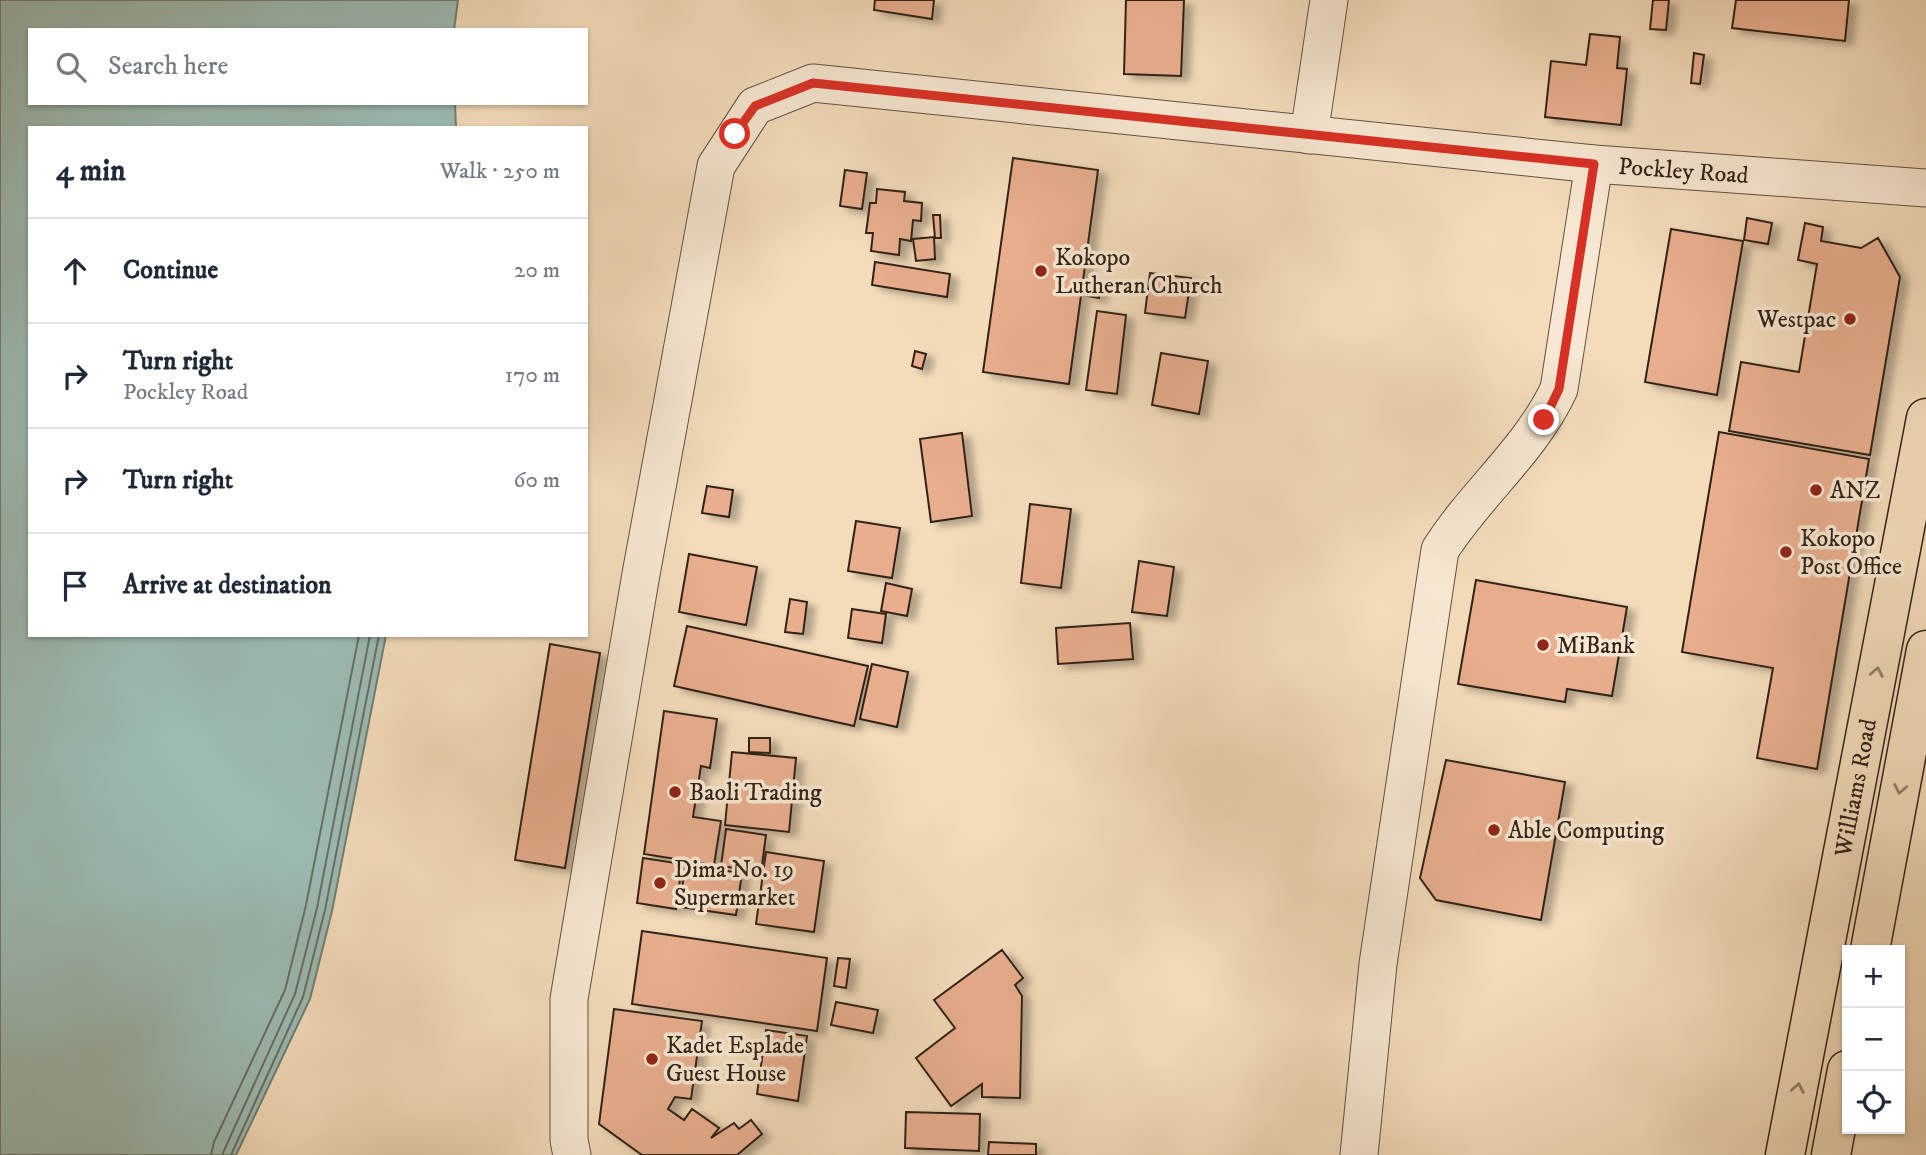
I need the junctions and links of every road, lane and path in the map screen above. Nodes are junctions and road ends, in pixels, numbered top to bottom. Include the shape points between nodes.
1 (1329, 0) edge
2 (1309, 135) junction
3 (1594, 164) junction
4 (1926, 188) edge
5 (1926, 418) edge
6 (1921, 472) edge
7 (1926, 650) edge
8 (1871, 945) edge
9 (1847, 1071) edge
10 (572, 1155) edge
11 (1359, 1155) edge
12 (1785, 1155) edge
13 (1831, 1155) edge

1 - 2 street
2 - 3 street, Pockley Road
2 - 10 street, Pockley Road via 813,83 755,106 716,166 638,588 569,999
3 - 4 street, Pockley Road
3 - 11 street via 1559,389 1527,444 1440,550 1378,964
5 - 6 main road, Williams Road
12 -> 6 main road, Williams Road
7 -> 8 main road, Williams Road
9 - 13 main road

